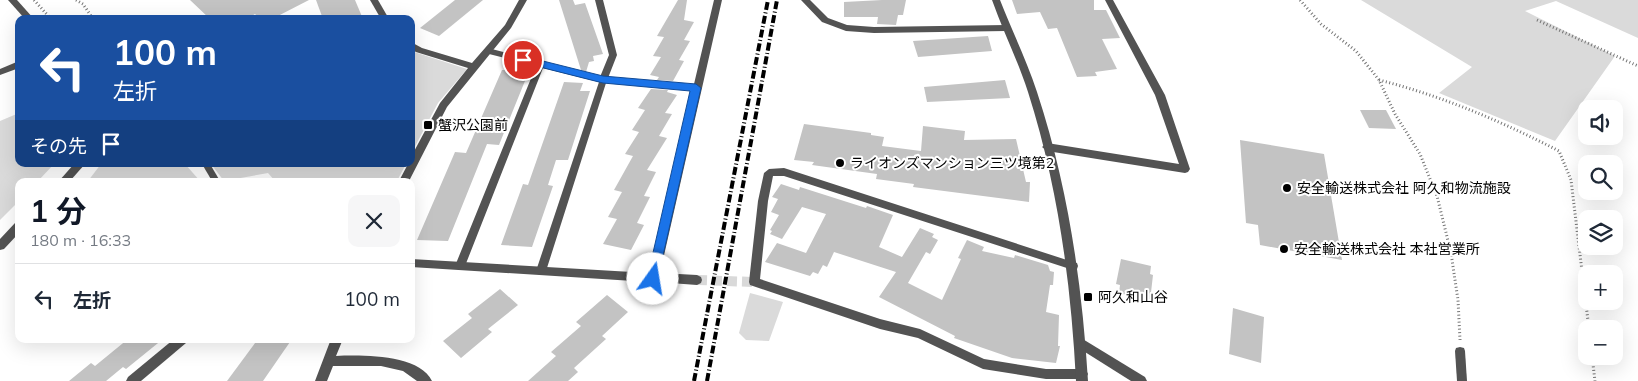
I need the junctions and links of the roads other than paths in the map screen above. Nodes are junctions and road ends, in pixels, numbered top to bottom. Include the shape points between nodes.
1 (12, 0) edge
2 (374, 0) edge
3 (523, 0) edge
4 (598, 0) edge
5 (718, 0) edge
6 (805, 0) edge
7 (996, 0) edge
8 (1109, 0) edge
9 (26, 15) edge
10 (383, 15) edge
11 (1006, 28) junction
12 (415, 48) edge
13 (488, 51) junction
14 (541, 64) junction
15 (15, 66) edge
16 (474, 67) junction
17 (0, 72) edge
18 (603, 80) junction
19 (696, 88) junction
20 (1048, 148) junction
21 (415, 160) edge
22 (77, 167) edge
23 (208, 167) edge
24 (67, 178) edge
25 (214, 178) edge
26 (15, 230) edge
27 (0, 246) edge
28 (415, 263) edge
29 (460, 266) junction
30 (1073, 266) junction
31 (542, 271) junction
32 (653, 279) junction
33 (697, 280) tunnel mouth
34 (177, 343) edge
35 (336, 343) edge
36 (1081, 343) junction
37 (1460, 351) road end
38 (329, 361) junction
39 (1082, 378) edge
40 (132, 381) edge
41 (321, 381) edge
42 (426, 381) edge
43 (1141, 381) edge
44 (1462, 381) edge

1 - 9 street
2 - 10 street
3 - 13 street
4 - 18 lane via 613,55
5 - 19 street
6 - 11 street via 825,20 846,28
7 - 11 street
8 - 20 street via 1160,95 1185,169
11 - 20 street via 1036,102
12 - 16 street
13 - 14 lane
13 - 16 street
14 - 18 lane
14 - 29 lane
15 - 17 street
16 - 21 street via 443,105
18 - 19 lane
18 - 31 lane
19 - 32 street
20 - 30 street
22 - 24 street
23 - 25 lane
26 - 27 street
28 - 29 street
29 - 31 street
30 - 36 street
30 - 39 street via 784,172 769,174 754,282 920,334 983,364
31 - 32 street
32 - 33 street
34 - 40 street
35 - 38 street
36 - 39 street
36 - 43 street
37 - 44 lane
38 - 41 street
38 - 42 street via 402,364

